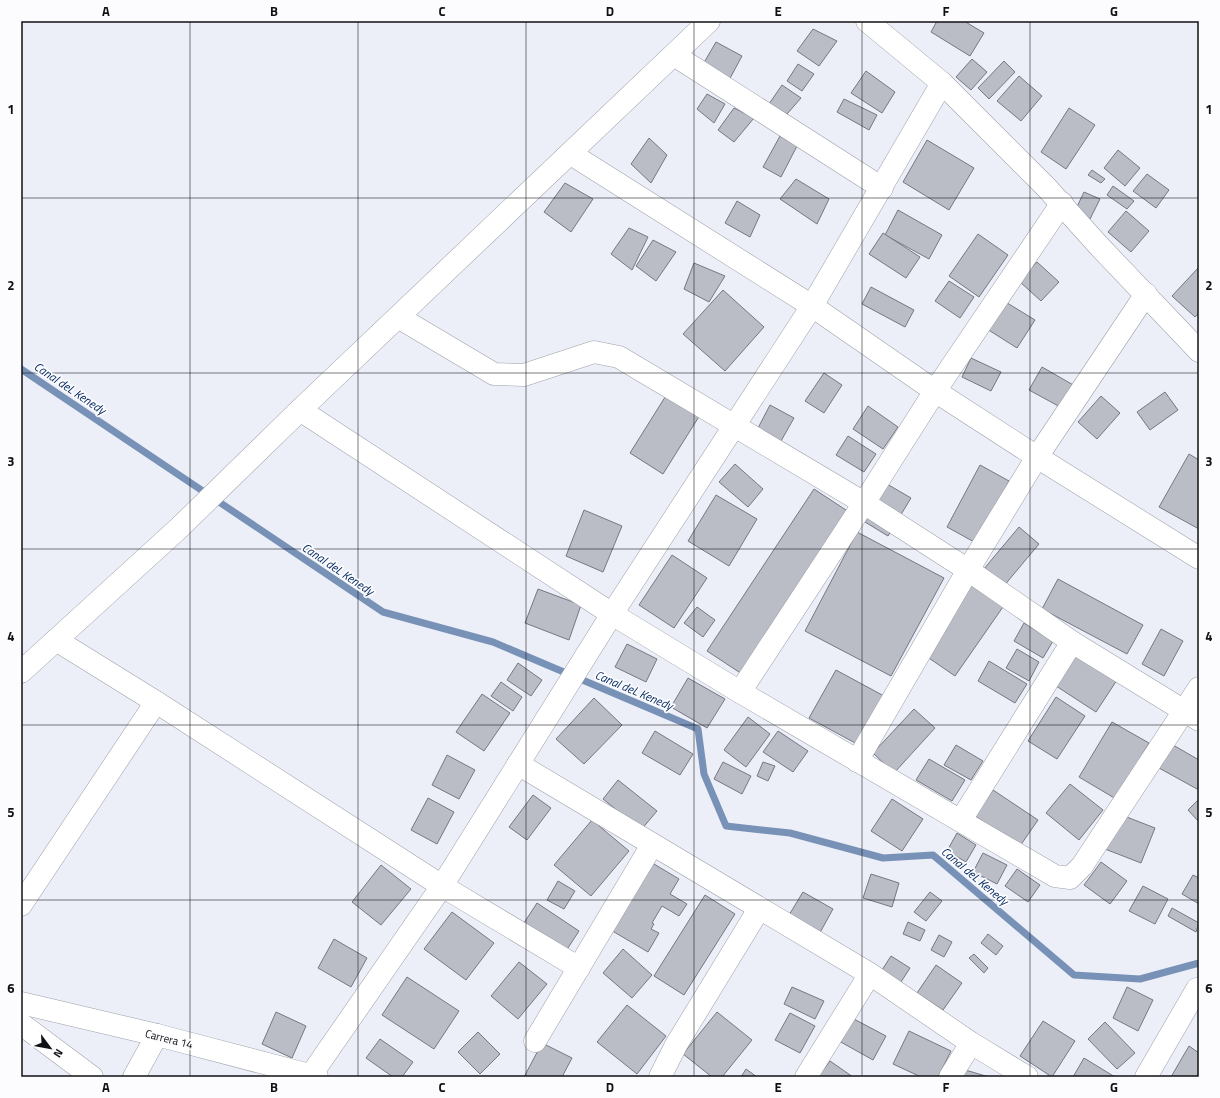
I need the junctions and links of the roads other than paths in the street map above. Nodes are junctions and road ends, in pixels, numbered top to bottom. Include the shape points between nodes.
1 (709, 21) edge
2 (867, 21) edge
3 (674, 55) junction
4 (942, 83) junction
5 (571, 154) junction
6 (882, 188) junction
7 (1062, 204) junction
8 (1146, 294) junction
9 (812, 306) junction
10 (398, 317) junction
11 (1199, 351) edge
12 (935, 391) junction
13 (300, 410) junction
14 (735, 425) junction
15 (1037, 457) junction
16 (864, 503) junction
17 (1199, 558) edge
18 (968, 570) junction
19 (612, 614) junction
20 (56, 640) junction
21 (1072, 642) junction
22 (21, 672) edge
23 (1199, 688) edge
24 (740, 692) junction
25 (156, 702) junction
26 (1192, 715) edge
27 (857, 761) junction
28 (518, 764) junction
29 (961, 820) junction
30 (652, 845) junction
31 (27, 881) edge
32 (442, 886) junction
33 (21, 905) edge
34 (759, 910) junction
35 (579, 968) junction
36 (870, 974) junction
37 (1196, 989) dead end
38 (21, 1003) edge
39 (21, 1024) edge
40 (157, 1035) junction
41 (535, 1041) dead end
42 (971, 1043) junction
43 (314, 1076) edge
44 (92, 1077) edge
45 (134, 1077) edge
46 (660, 1077) edge
47 (806, 1077) edge
48 (950, 1077) edge
49 (1027, 1077) edge
50 (1146, 1077) edge

1 - 3 street
2 - 4 street
3 - 5 street
3 - 6 street
4 - 6 street
4 - 7 street
5 - 9 street
5 - 10 street
6 - 9 street
7 - 8 street
7 - 12 street
8 - 11 street
8 - 15 street
9 - 12 street
9 - 14 street
10 - 13 street
10 - 14 street via 494,374 524,376 594,352 619,357
12 - 15 street
12 - 16 street
13 - 19 street
13 - 20 street via 179,528
14 - 16 street
14 - 19 street
15 - 17 street
15 - 18 street
16 - 18 street
16 - 24 street
18 - 21 street
18 - 27 street
19 - 24 street
19 - 28 street
20 - 22 street
20 - 25 street
21 - 26 street
21 - 29 street
23 - 26 street
24 - 27 street
25 - 31 street
25 - 32 street
26 - 29 street via 1082,866 1070,878 1055,876
27 - 29 street
28 - 30 street
28 - 32 street
30 - 34 street
30 - 35 street
31 - 33 street
32 - 35 street
32 - 43 street
34 - 36 street
34 - 46 street via 676,1045
35 - 41 street
36 - 42 street
36 - 47 street
37 - 50 street
38 - 40 street, Carrera 14
39 - 44 street
40 - 43 street, Carrera 14
40 - 45 street
42 - 48 street
42 - 49 street

